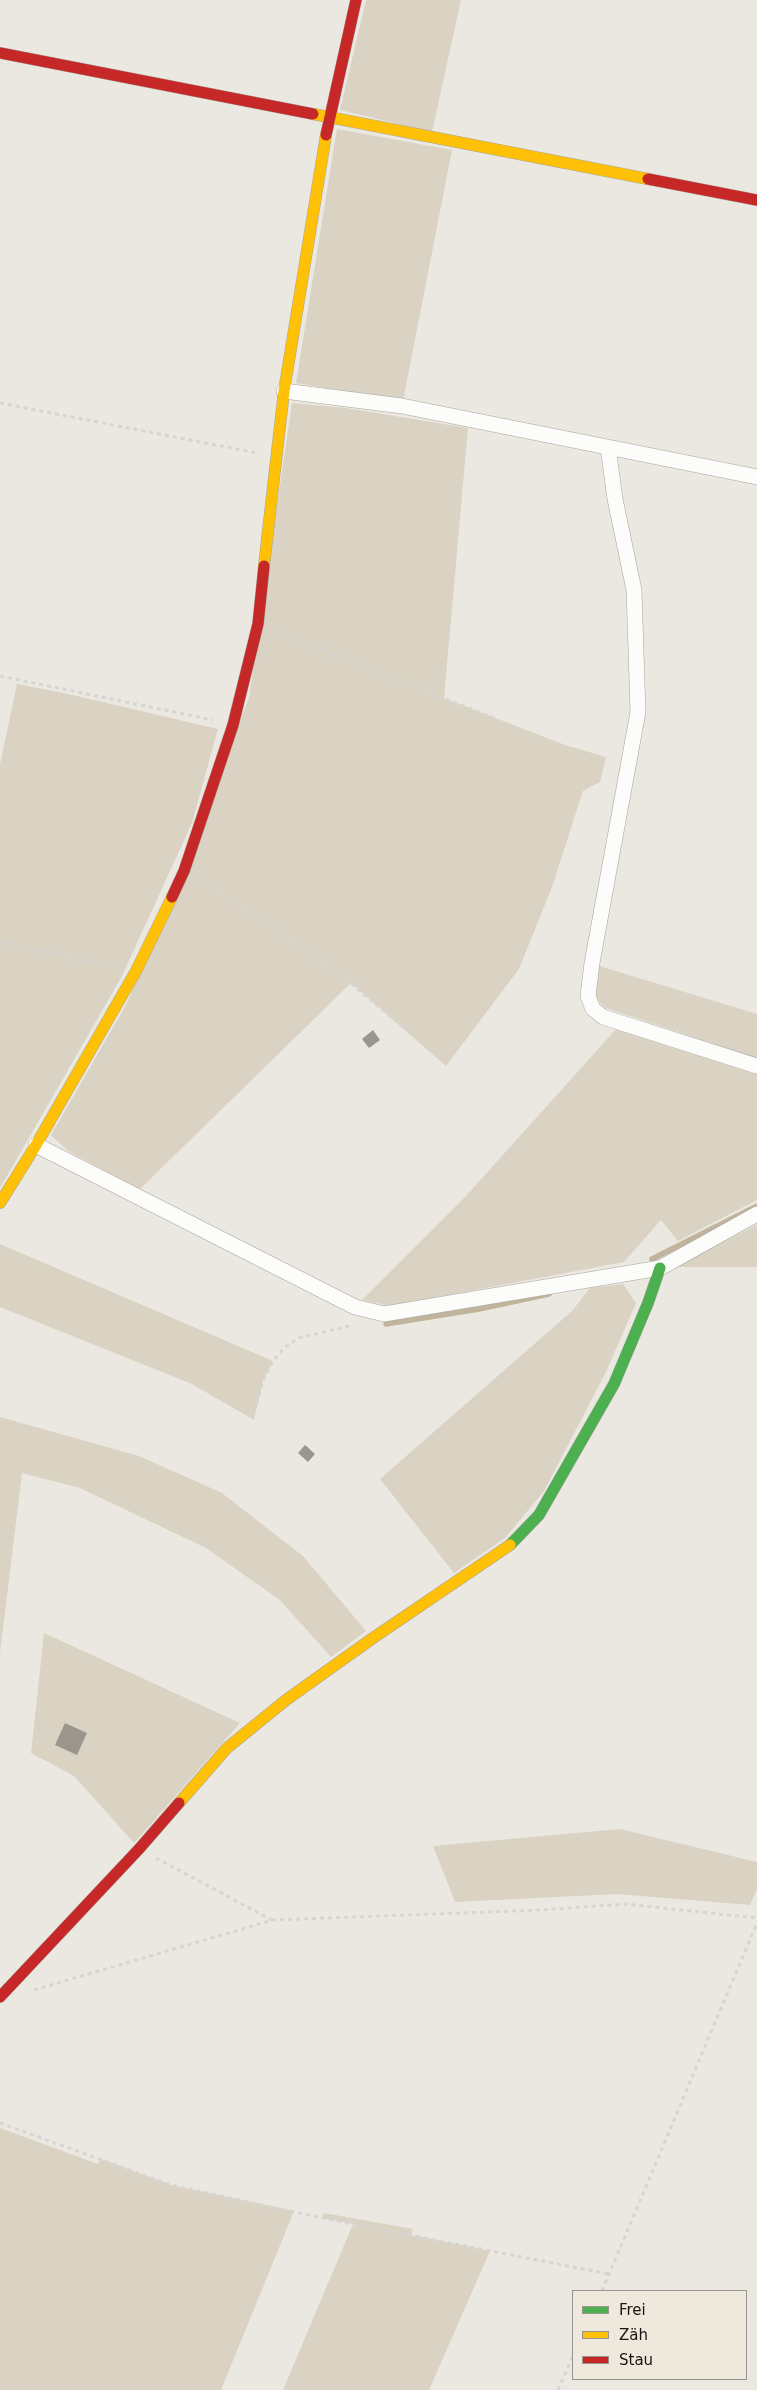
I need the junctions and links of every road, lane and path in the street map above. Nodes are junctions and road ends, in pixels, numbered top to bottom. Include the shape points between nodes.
1 (356, 0) edge
2 (0, 53) edge
3 (329, 118) junction
4 (757, 200) edge
5 (284, 391) junction
6 (0, 403) edge
7 (608, 447) junction
8 (276, 456) junction
9 (757, 478) edge
10 (266, 627) dead end
11 (0, 676) edge
12 (494, 718) dead end
13 (233, 724) junction
14 (193, 875) dead end
15 (0, 942) edge
16 (136, 971) junction
17 (410, 1033) dead end
18 (757, 1066) edge
19 (36, 1145) junction
20 (0, 1203) edge
21 (757, 1214) edge
22 (660, 1268) junction
23 (384, 1314) junction
24 (256, 1403) dead end
25 (139, 1849) junction
26 (757, 1918) edge
27 (273, 1920) junction
28 (757, 1923) edge
29 (27, 1992) dead end
30 (0, 1997) edge
31 (0, 2123) edge
32 (609, 2274) junction
33 (602, 2290) edge
34 (572, 2358) edge
35 (558, 2390) edge

1 - 3 street
2 - 3 street
3 - 4 street
3 - 5 street
5 - 7 street via 402,406
5 - 8 street
6 - 8 path
7 - 9 street
7 - 18 street via 634,590 638,712 588,996 593,1009 603,1016
8 - 13 street via 258,624
10 - 12 path
11 - 13 path
13 - 16 street via 184,871
14 - 17 path via 335,970
15 - 16 path
16 - 19 street
19 - 20 street
19 - 23 street via 355,1307
21 - 22 street
22 - 23 street
22 - 25 street via 614,1384 538,1515 506,1550 372,1638 226,1748
23 - 24 path via 371,1322 299,1338 285,1347 263,1380
25 - 27 path
25 - 30 street
26 - 27 path via 624,1904
27 - 29 path
28 - 32 path
31 - 32 path via 171,2185
32 - 33 path
34 - 35 path

